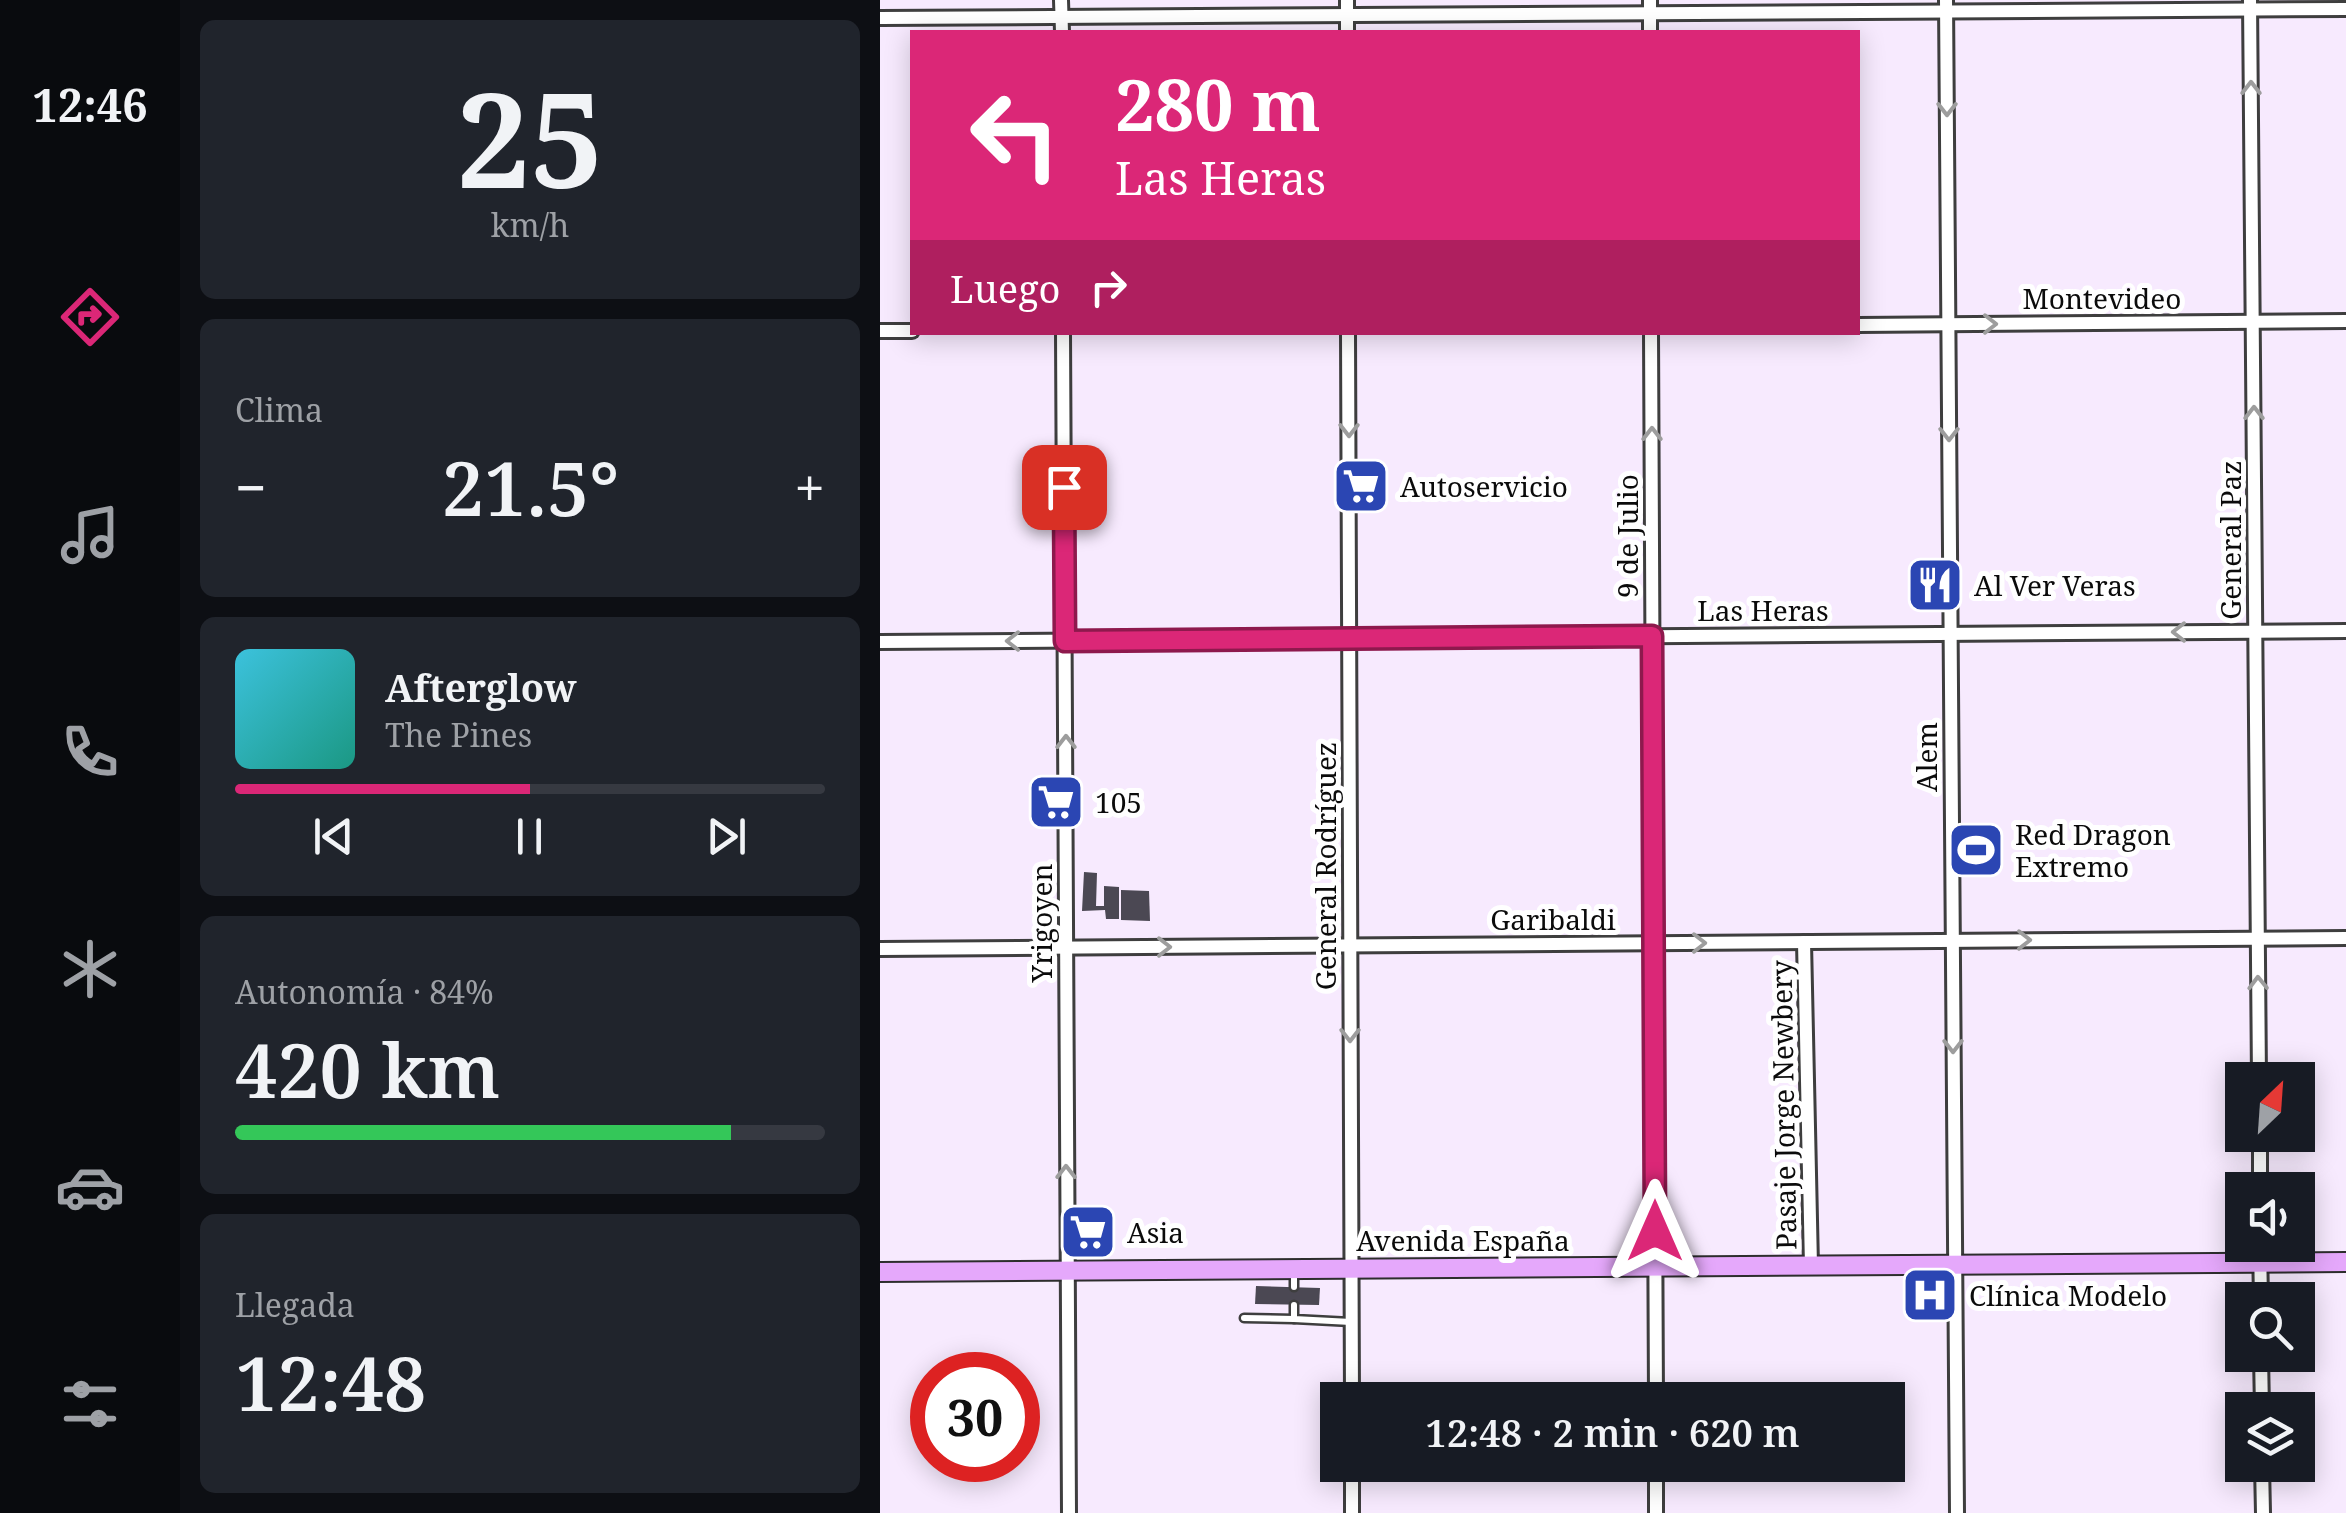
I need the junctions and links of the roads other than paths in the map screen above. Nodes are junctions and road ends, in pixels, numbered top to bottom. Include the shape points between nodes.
1 (1061, 0) edge
2 (1347, 0) edge
3 (2102, 5) edge
4 (2250, 5) edge
5 (1946, 6) edge
6 (1650, 7) edge
7 (2346, 9) edge
8 (1347, 16) junction
9 (880, 18) edge
10 (1062, 26) edge
11 (1348, 30) edge
12 (2253, 322) junction
13 (2346, 322) edge
14 (1948, 324) junction
15 (1860, 325) edge
16 (880, 331) edge
17 (910, 331) edge
18 (1063, 335) edge
19 (1348, 335) edge
20 (1651, 335) edge
21 (2346, 630) edge
22 (2256, 631) junction
23 (1950, 634) junction
24 (1652, 636) junction
25 (1349, 638) junction
26 (1065, 641) junction
27 (880, 642) edge
28 (2346, 938) edge
29 (2258, 939) junction
30 (1953, 941) junction
31 (1804, 942) junction
32 (1654, 943) junction
33 (1350, 945) junction
34 (1067, 948) junction
35 (880, 949) edge
36 (2259, 1062) edge
37 (2225, 1255) edge
38 (2315, 1259) edge
39 (2346, 1262) edge
40 (1955, 1265) junction
41 (1811, 1266) junction
42 (1655, 1267) junction
43 (1066, 1269) junction
44 (1351, 1269) junction
45 (880, 1272) edge
46 (1294, 1304) dead end
47 (1244, 1318) dead end
48 (1294, 1319) junction
49 (1351, 1322) junction
50 (1352, 1382) edge
51 (1656, 1382) edge
52 (1352, 1482) edge
53 (1656, 1482) edge
54 (2262, 1482) edge
55 (1069, 1513) edge
56 (1352, 1513) edge
57 (1656, 1513) edge
58 (1957, 1513) edge
59 (2262, 1513) edge

1 - 10 street
2 - 8 street
3 - 4 street
3 - 5 street
4 - 7 street
12 -> 4 street, General Paz
5 - 6 street
5 -> 14 street, Alem
6 - 8 street
8 - 10 street
8 - 11 street
9 - 10 street
12 - 13 street, Montevideo
14 -> 12 street, Montevideo
22 -> 12 street, General Paz
14 - 15 street, Montevideo
14 -> 23 street, Alem
16 - 17 street
18 - 26 street, Yrigoyen
19 -> 25 street, General Rodríguez
24 -> 20 street, 9 de Julio
21 - 22 street, Las Heras
22 -> 23 street, Las Heras
22 - 29 street, General Paz
23 - 24 street, Las Heras
23 - 30 street, Alem
24 - 25 street, Las Heras
24 - 32 street, 9 de Julio
25 - 26 street, Las Heras
25 - 33 street, General Rodríguez
26 -> 27 street, Las Heras
34 -> 26 street, Yrigoyen
28 - 29 street, Garibaldi
30 -> 29 street, Garibaldi
36 -> 29 street, General Paz
30 - 31 street, Garibaldi
30 -> 40 street, Alem
32 -> 31 street, Garibaldi
31 - 41 street, Pasaje Jorge Newbery
32 - 33 street, Garibaldi
32 - 42 street, 9 de Julio
34 -> 33 street, Garibaldi
33 -> 44 street, General Rodríguez
34 - 35 street, Garibaldi
43 -> 34 street, Yrigoyen
37 - 40 main road, Avenida España
38 - 39 main road, Avenida España
40 - 41 main road, Avenida España
40 - 58 street, Alem
41 - 42 main road, Avenida España
42 - 44 main road, Avenida España
42 - 51 street, 9 de Julio
43 - 44 main road, Avenida España via 1294,1278
43 - 45 main road, Avenida España
43 - 55 street, Yrigoyen
44 - 49 street, General Rodríguez
46 - 48 lane
47 - 48 lane
48 - 49 lane
49 - 50 street, General Rodríguez
52 - 56 street
53 - 57 street
54 - 59 street

